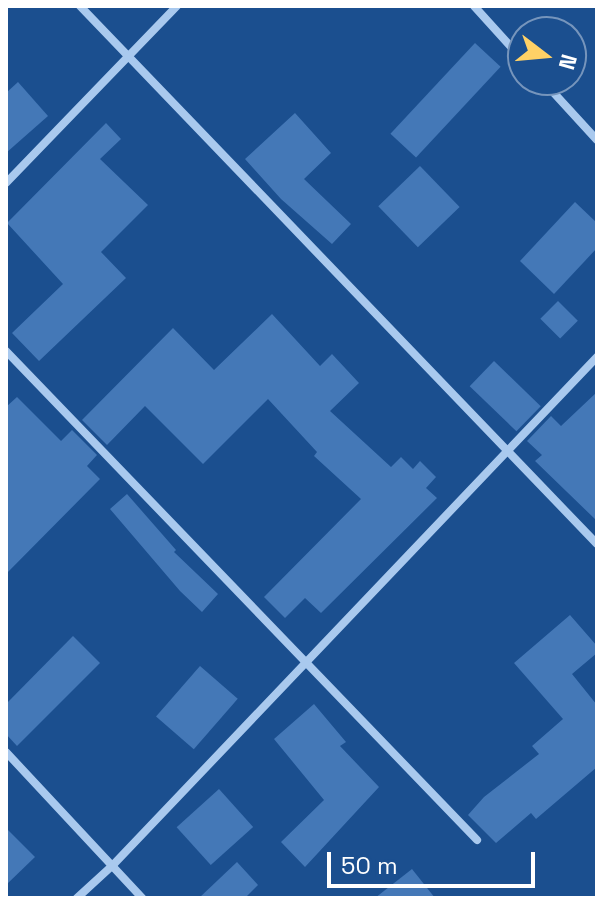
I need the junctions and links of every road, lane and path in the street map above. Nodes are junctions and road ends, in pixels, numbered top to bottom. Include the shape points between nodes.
1 (80, 6) edge
2 (177, 6) edge
3 (474, 6) edge
4 (507, 42) edge
5 (129, 55) junction
6 (557, 96) edge
7 (597, 140) edge
8 (6, 183) edge
9 (6, 351) edge
10 (597, 357) edge
11 (507, 448) junction
12 (597, 544) edge
13 (307, 661) junction
14 (6, 752) edge
15 (477, 840) dead end
16 (113, 865) junction
17 (77, 898) edge
18 (142, 898) edge

1 - 5 street
2 - 5 street
3 - 4 street
5 - 8 street
5 - 11 street
6 - 7 street
9 - 13 street
10 - 11 street
11 - 12 street
11 - 13 street
13 - 15 street
13 - 16 street
14 - 16 street
16 - 17 street
16 - 18 street

